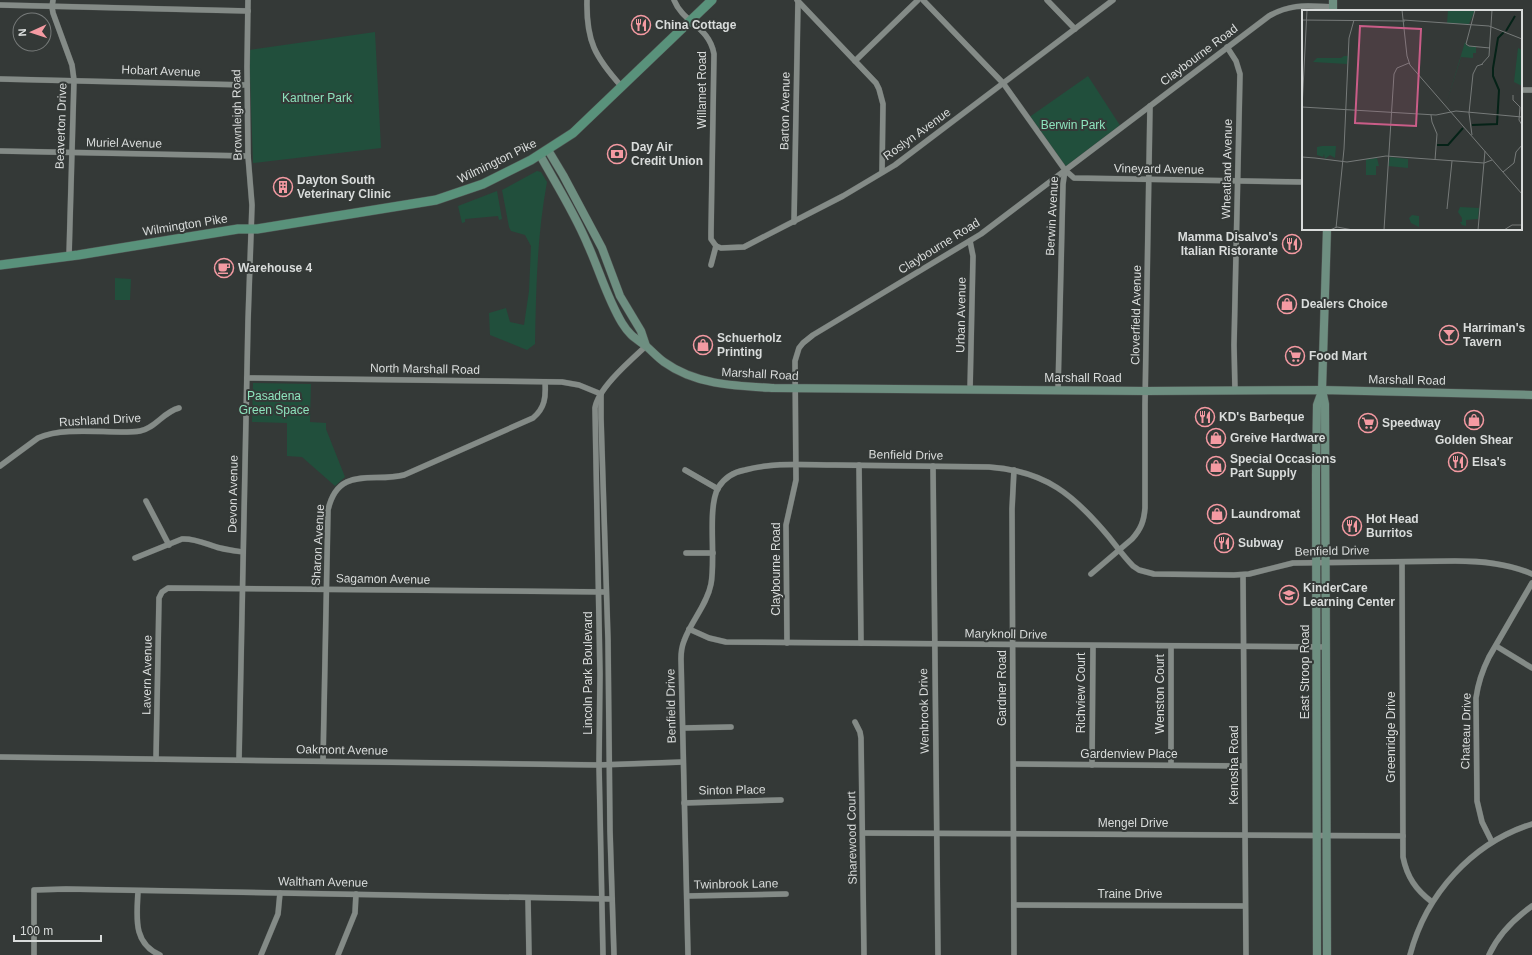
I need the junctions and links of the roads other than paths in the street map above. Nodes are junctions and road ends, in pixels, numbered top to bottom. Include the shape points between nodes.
1 (53, 0) edge
2 (248, 0) edge
3 (587, 0) edge
4 (674, 0) edge
5 (712, 0) edge
6 (918, 0) edge
7 (923, 0) edge
8 (1047, 0) edge
9 (1113, 0) edge
10 (797, 1) edge
11 (0, 5) edge
12 (1333, 6) edge
13 (52, 7) junction
14 (248, 11) junction
15 (691, 20) junction
16 (1075, 29) junction
17 (1227, 48) junction
18 (855, 61) junction
19 (0, 79) edge
20 (74, 80) junction
21 (1003, 83) junction
22 (247, 85) junction
23 (622, 87) junction
24 (1150, 106) junction
25 (0, 151) edge
26 (544, 152) junction
27 (72, 153) junction
28 (248, 156) junction
29 (1065, 170) junction
30 (882, 172) junction
31 (1149, 179) junction
32 (1238, 181) junction
33 (1302, 182) edge
34 (794, 222) junction
35 (251, 229) junction
36 (1327, 230) edge
37 (970, 241) junction
38 (716, 246) junction
39 (70, 256) junction
40 (0, 265) edge
41 (710, 265) dead end
42 (646, 346) junction
43 (247, 378) junction
44 (545, 382) junction
45 (795, 388) junction
46 (970, 390) junction
47 (1058, 390) junction
48 (1235, 390) junction
49 (1322, 390) junction
50 (1146, 391) junction
51 (601, 394) junction
52 (1532, 395) edge
53 (179, 408) dead end
54 (796, 464) junction
55 (0, 466) edge
56 (859, 466) junction
57 (933, 466) junction
58 (685, 470) dead end
59 (1014, 470) junction
60 (718, 489) junction
61 (146, 501) dead end
62 (169, 545) junction
63 (1119, 550) junction
64 (243, 552) junction
65 (686, 553) dead end
66 (714, 553) junction
67 (135, 558) dead end
68 (1317, 562) junction
69 (1325, 562) junction
70 (1402, 562) junction
71 (1091, 574) dead end
72 (1532, 574) edge
73 (1243, 575) junction
74 (1532, 583) edge
75 (243, 589) junction
76 (326, 589) junction
77 (162, 592) joint
78 (598, 592) junction
79 (606, 592) junction
80 (689, 629) junction
81 (787, 643) junction
82 (861, 644) junction
83 (935, 644) junction
84 (1013, 644) junction
85 (1092, 646) junction
86 (1171, 646) junction
87 (1496, 646) junction
88 (1244, 647) junction
89 (1326, 647) junction
90 (1316, 648) junction
91 (1532, 668) edge
92 (855, 722) dead end
93 (731, 727) dead end
94 (682, 728) junction
95 (0, 757) edge
96 (156, 759) junction
97 (239, 760) junction
98 (323, 761) junction
99 (683, 762) junction
100 (1014, 764) junction
101 (1092, 764) junction
102 (599, 765) junction
103 (609, 765) junction
104 (1171, 765) junction
105 (1244, 766) junction
106 (781, 800) dead end
107 (684, 803) junction
108 (1532, 824) edge
109 (863, 833) junction
110 (937, 833) junction
111 (1014, 834) junction
112 (1245, 835) junction
113 (1316, 836) junction
114 (1326, 836) junction
115 (1402, 836) junction
116 (1492, 842) junction
117 (138, 890) junction
118 (280, 893) junction
119 (356, 894) junction
120 (786, 894) dead end
121 (687, 896) junction
122 (528, 898) junction
123 (602, 899) junction
124 (612, 899) junction
125 (1432, 902) junction
126 (1014, 905) junction
127 (1245, 906) junction
128 (1532, 906) edge
129 (34, 955) edge
130 (160, 955) edge
131 (261, 955) edge
132 (338, 955) edge
133 (529, 955) edge
134 (603, 955) edge
135 (614, 955) edge
136 (688, 955) edge
137 (864, 955) edge
138 (938, 955) edge
139 (1014, 955) edge
140 (1246, 955) edge
141 (1317, 955) edge
142 (1327, 955) edge
143 (1410, 955) edge
144 (1489, 955) edge

1 - 13 street, Beaverton Drive
2 - 14 street, Brownleigh Road
3 - 23 street via 587,24 592,46 603,65
4 - 15 street, Willamet Road via 679,10
5 - 15 main road, Wilmington Pike
6 - 18 street
7 - 21 street, Berwin Avenue
8 - 16 street
9 - 16 street, Roslyn Avenue
10 - 18 street
10 - 34 street, Barton Avenue
11 - 13 street
12 - 17 street, Claybourne Road via 1285,8 1269,16
13 - 14 street
13 - 20 street, Beaverton Drive via 72,65
14 - 22 street, Brownleigh Road
15 - 23 main road, Wilmington Pike
15 - 38 street, Willamet Road via 708,37 714,54 711,239
16 - 21 street, Roslyn Avenue
17 - 24 street, Claybourne Road
17 - 32 street, Wheatland Avenue via 1236,61 1240,74
18 - 30 street via 876,83 882,97
19 - 20 street, Hobart Avenue
20 - 22 street, Hobart Avenue
20 - 27 street, Beaverton Drive
21 - 29 street, Berwin Avenue
21 - 30 street, Roslyn Avenue via 905,158
22 - 28 street, Brownleigh Road
23 - 26 main road, Wilmington Pike via 573,132
24 - 29 street, Claybourne Road
24 - 31 street, Cloverfield Avenue
25 - 27 street, Muriel Avenue
26 - 35 main road, Wilmington Pike via 483,184 436,200
26 - 42 street, Marshall Road via 563,175 602,248 620,296 641,331
26 - 42 street, Marshall Road via 587,241 622,324 634,338
27 - 28 street, Muriel Avenue
27 - 39 street, Beaverton Drive
28 - 35 street, Brownleigh Road
29 - 31 street, Vineyard Avenue via 1079,179
29 - 37 street, Claybourne Road
29 - 47 street, Berwin Avenue
30 - 34 street, Roslyn Avenue
31 - 32 street, Vineyard Avenue
31 - 50 street, Cloverfield Avenue
32 - 33 street, Vineyard Avenue
32 - 48 street, Wheatland Avenue
34 - 38 street, Roslyn Avenue via 744,247
35 - 39 main road, Wilmington Pike
35 - 43 street, Devon Avenue
36 - 49 street, East Stroop Road
37 - 45 street, Claybourne Road via 803,343 795,361
37 - 46 street, Urban Avenue via 973,256
38 - 41 street
39 - 40 main road, Wilmington Pike
42 - 45 street, Marshall Road via 669,366 701,380 731,386
42 - 51 street, Lincoln Park Boulevard via 616,375
43 - 44 street, North Marshall Road
43 - 64 street, Devon Avenue
44 - 51 street, North Marshall Road via 570,383
44 - 76 street, Sharon Avenue via 543,406 534,418 404,475 357,478 338,488 328,510
45 - 46 street, Marshall Road
45 - 54 street, Claybourne Road
46 - 47 street, Marshall Road
47 - 50 street, Marshall Road
48 - 49 street, Marshall Road
48 - 50 street, Marshall Road
49 - 52 street, Marshall Road
49 - 68 street, East Stroop Road via 1317,406
49 - 69 street, East Stroop Road via 1326,404
50 - 63 street, Cloverfield Avenue via 1144,519 1138,532
51 - 78 street, Lincoln Park Boulevard via 596,402 594,421
51 - 79 street, Lincoln Park Boulevard
53 - 55 street, Rushland Drive via 172,410 151,427 138,432 70,432 45,435
54 - 56 street, Benfield Drive
54 - 60 street, Benfield Drive via 762,466 738,472 726,479
54 - 81 street, Claybourne Road via 794,490 786,525
56 - 57 street, Benfield Drive
56 - 82 street
57 - 59 street, Benfield Drive
57 - 83 street, Wenbrook Drive
58 - 60 street
59 - 63 street, Benfield Drive via 1046,481 1071,497 1088,512
59 - 84 street, Gardner Road
60 - 66 street, Benfield Drive via 713,508
61 - 62 street
62 - 64 street via 187,539
62 - 67 street
63 - 71 street, Cloverfield Avenue
63 - 73 street, Benfield Drive via 1133,566 1150,574
64 - 75 street, Devon Avenue
65 - 66 street
66 - 80 street, Benfield Drive via 709,594
68 - 69 street, Benfield Drive
68 - 73 street, Benfield Drive via 1293,562
68 - 90 street, East Stroop Road
69 - 70 street, Benfield Drive
69 - 89 street, East Stroop Road
70 - 72 street, Benfield Drive via 1489,562 1504,564
70 - 115 street, Greenridge Drive
73 - 88 street, Kenosha Road
74 - 87 street, Chateau Drive
75 - 76 street, Sagamon Avenue
75 - 77 street, Sagamon Avenue via 168,588
75 - 97 street, Devon Avenue
76 - 78 street, Sagamon Avenue
76 - 98 street, Sharon Avenue
77 - 96 street, Lavern Avenue via 159,598
78 - 79 street, Sagamon Avenue
78 - 102 street, Lincoln Park Boulevard
79 - 103 street, Lincoln Park Boulevard
80 - 81 street, Maryknoll Drive via 726,642
80 - 94 street, Benfield Drive via 681,658
81 - 82 street, Maryknoll Drive
82 - 83 street, Maryknoll Drive
83 - 84 street, Maryknoll Drive
83 - 110 street, Wenbrook Drive
84 - 85 street, Maryknoll Drive
84 - 100 street, Gardner Road
85 - 86 street, Maryknoll Drive
85 - 101 street, Richview Court
86 - 88 street, Maryknoll Drive
86 - 104 street, Wenston Court
87 - 91 street
87 - 116 street, Chateau Drive via 1484,668 1476,698 1477,801 1482,822
88 - 90 street, Maryknoll Drive
88 - 105 street, Kenosha Road
89 - 90 street, Maryknoll Drive
89 - 114 street, East Stroop Road
90 - 113 street, East Stroop Road
92 - 109 street, Sharewood Court via 862,738
93 - 94 street
94 - 99 street, Benfield Drive
95 - 96 street, Oakmont Avenue
96 - 97 street, Oakmont Avenue
97 - 98 street, Oakmont Avenue
98 - 102 street, Oakmont Avenue
99 - 103 street, Oakmont Avenue
99 - 107 street, Benfield Drive
100 - 101 street, Gardenview Place
100 - 111 street, Gardner Road
101 - 104 street, Gardenview Place
102 - 103 street, Oakmont Avenue
102 - 123 street, Lincoln Park Boulevard
103 - 124 street, Lincoln Park Boulevard
104 - 105 street, Gardenview Place
105 - 112 street, Kenosha Road
106 - 107 street, Sinton Place
107 - 121 street, Benfield Drive
108 - 116 street
109 - 110 street, Mengel Drive
109 - 137 street, Sharewood Court
110 - 111 street, Mengel Drive
110 - 138 street, Wenbrook Drive
111 - 112 street, Mengel Drive
111 - 126 street, Gardner Road
112 - 113 street, Mengel Drive
112 - 127 street, Kenosha Road
113 - 114 street, Mengel Drive
113 - 141 street, East Stroop Road
114 - 115 street, Mengel Drive
114 - 142 street, East Stroop Road
115 - 125 street, Greenridge Drive via 1403,857 1408,877
116 - 125 street via 1466,862
117 - 118 street, Waltham Avenue
117 - 129 street, Waltham Avenue via 34,890
117 - 130 street via 139,933 145,945
118 - 119 street, Waltham Avenue
118 - 131 street via 278,914
119 - 122 street, Waltham Avenue
119 - 132 street via 355,913
120 - 121 street, Twinbrook Lane
121 - 136 street, Benfield Drive
122 - 123 street, Waltham Avenue
122 - 133 street
123 - 124 street, Waltham Avenue
123 - 134 street, Lincoln Park Boulevard
124 - 135 street, Lincoln Park Boulevard
125 - 143 street
126 - 127 street, Traine Drive
126 - 139 street, Gardner Road
127 - 140 street, Kenosha Road
128 - 144 street via 1505,930

